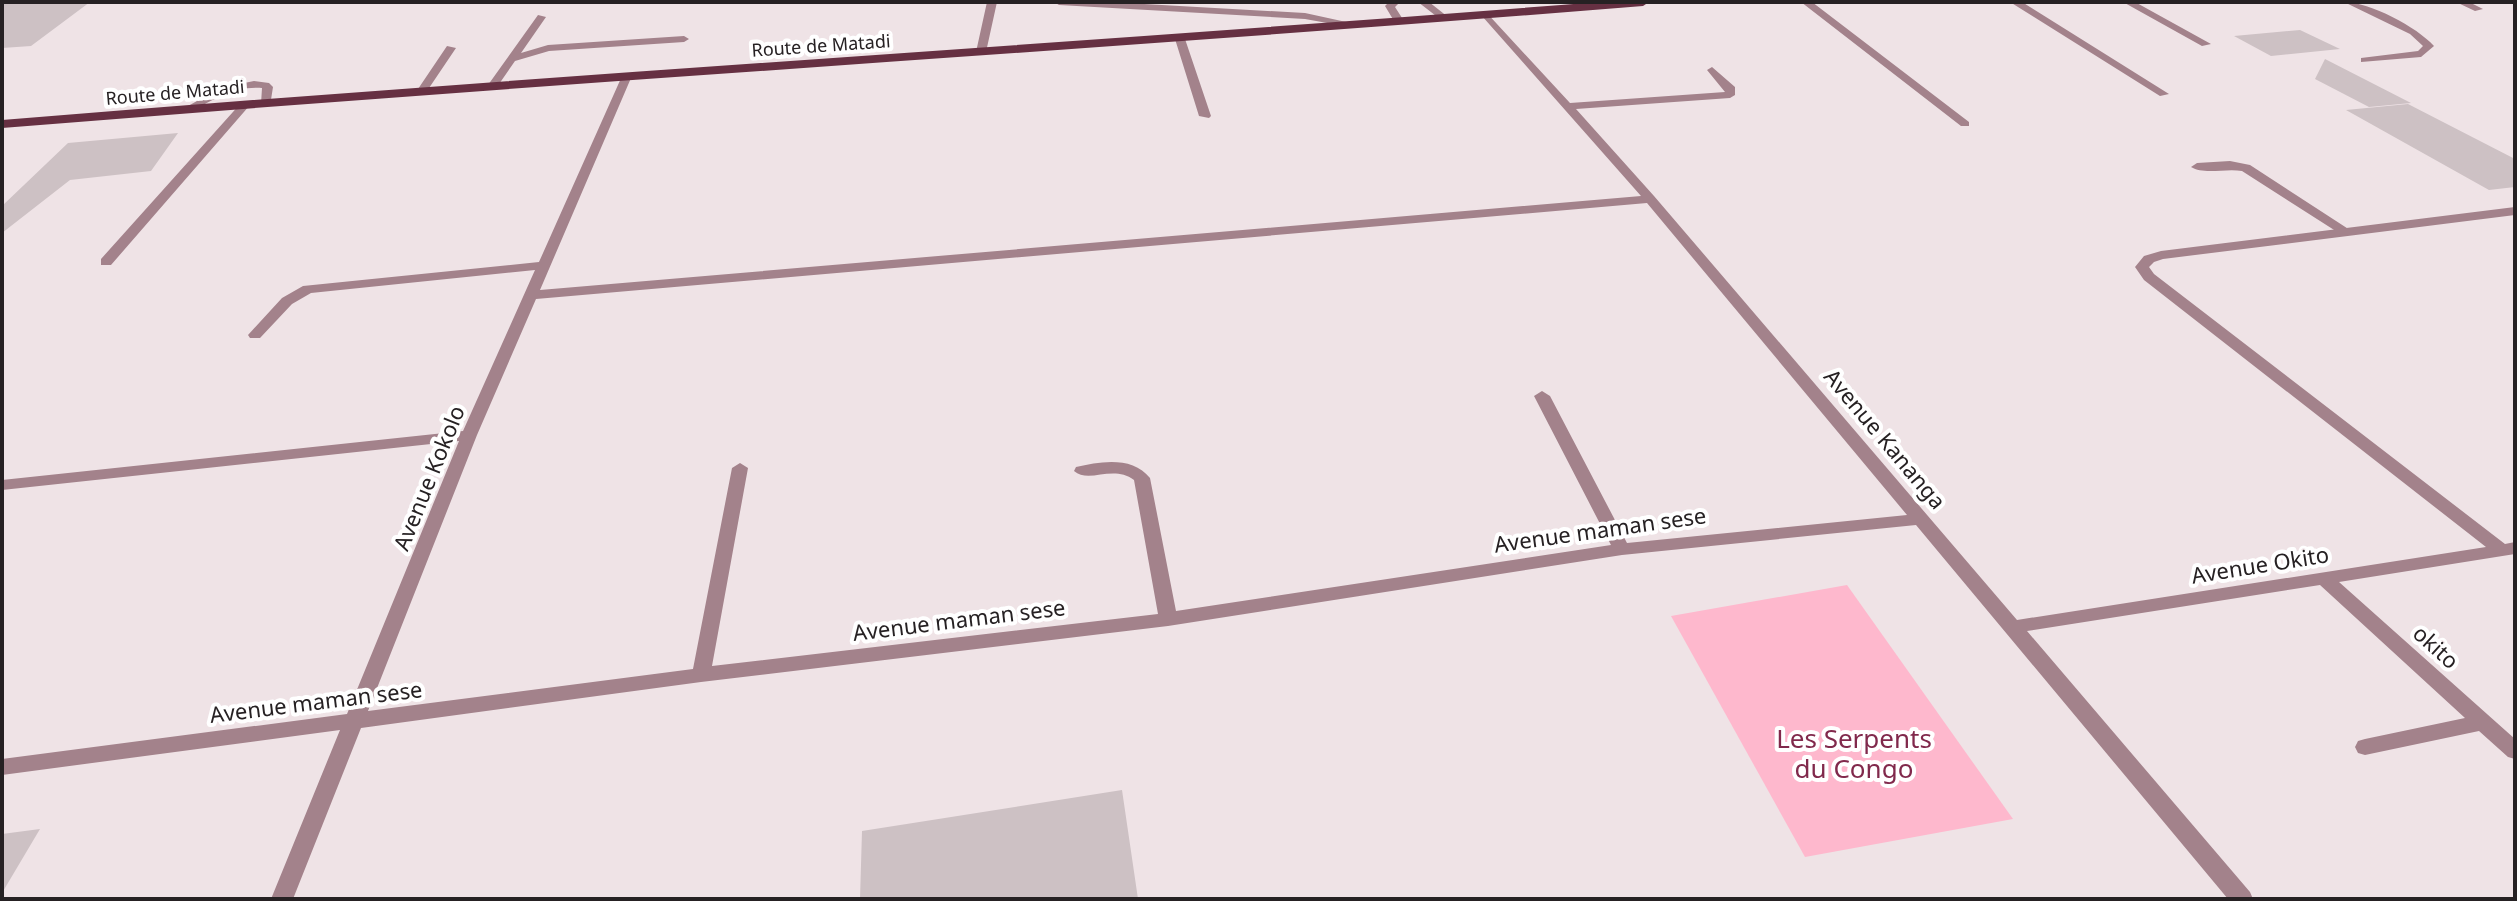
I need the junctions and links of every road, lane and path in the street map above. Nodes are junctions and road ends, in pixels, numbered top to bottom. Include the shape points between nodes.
1 (992, 2) edge
2 (1059, 2) edge
3 (1395, 2) edge
4 (1423, 2) edge
5 (1643, 2) edge
6 (1806, 2) edge
7 (2015, 2) edge
8 (2128, 2) edge
9 (2349, 2) edge
10 (2461, 2) edge
11 (1172, 4) edge
12 (2478, 9) dead end
13 (1485, 14) junction
14 (541, 17) dead end
15 (1443, 17) junction
16 (1399, 21) junction
17 (1355, 25) junction
18 (684, 39) dead end
19 (1180, 39) junction
20 (2206, 44) dead end
21 (451, 48) dead end
22 (981, 52) junction
23 (510, 59) junction
24 (2365, 60) dead end
25 (1712, 70) dead end
26 (626, 78) junction
27 (493, 85) junction
28 (423, 89) junction
29 (2164, 94) dead end
30 (266, 104) junction
31 (245, 105) junction
32 (1568, 106) junction
33 (187, 110) junction
34 (1205, 116) dead end
35 (2, 124) edge
36 (1965, 124) dead end
37 (2197, 167) dead end
38 (1650, 199) junction
39 (2515, 211) edge
40 (2347, 232) junction
41 (106, 262) dead end
42 (545, 265) junction
43 (532, 295) junction
44 (255, 335) dead end
45 (1542, 396) dead end
46 (469, 435) junction
47 (740, 468) dead end
48 (1082, 471) dead end
49 (2, 485) edge
50 (1921, 519) junction
51 (1622, 549) junction
52 (2509, 549) edge
53 (2325, 579) junction
54 (1168, 619) junction
55 (2012, 627) junction
56 (701, 675) junction
57 (355, 722) junction
58 (2483, 722) junction
59 (2512, 746) edge
60 (2365, 747) dead end
61 (2, 767) edge
62 (282, 899) edge
63 (2242, 899) edge

1 - 22 street
2 - 11 street
3 - 16 street via 1390,6
4 - 15 street
5 - 13 main road, Route de Matadi
6 - 36 street
7 - 29 street
8 - 20 street
9 - 24 street via 2414,32 2429,46 2421,54
10 - 12 street
11 - 17 street
13 - 15 main road, Route de Matadi
13 - 32 street, Avenue Kananga
14 - 23 street
15 - 16 main road, Route de Matadi
16 - 17 main road, Route de Matadi
17 - 19 main road, Route de Matadi
18 - 23 street via 548,48
19 - 22 main road, Route de Matadi
19 - 34 street
21 - 28 street
22 - 26 main road, Route de Matadi
23 - 27 street
25 - 32 street via 1731,89 1730,95
26 - 27 main road, Route de Matadi
26 - 42 street, Avenue Kokolo
27 - 28 main road, Route de Matadi
28 - 30 main road, Route de Matadi
30 - 31 main road, Route de Matadi
30 - 33 street via 268,87 238,85
31 - 33 main road, Route de Matadi
31 - 41 street
32 - 38 street, Avenue Kananga
33 - 35 main road, Route de Matadi
37 - 40 street via 2246,168
38 - 43 street
38 - 50 street, Avenue Kananga
39 - 40 street
40 - 52 street via 2161,255 2142,267
42 - 43 street, Avenue Kokolo
42 - 44 street via 308,289 287,301
43 - 46 street, Avenue Kokolo
45 - 51 street
46 - 49 street
46 - 57 street, Avenue Kokolo
47 - 56 street
48 - 54 street via 1120,467 1142,478
50 - 51 street, Avenue maman sese
50 - 55 street, Avenue Kananga
51 - 54 street, Avenue maman sese
52 - 53 street, Avenue Okito
53 - 55 street, Avenue Okito
53 - 58 street, okito
54 - 56 street, Avenue maman sese
55 - 63 street, Avenue Kananga
56 - 57 street, Avenue maman sese
57 - 61 street, Avenue maman sese
57 - 62 street, Avenue Kokolo
58 - 59 street, okito
58 - 60 street

